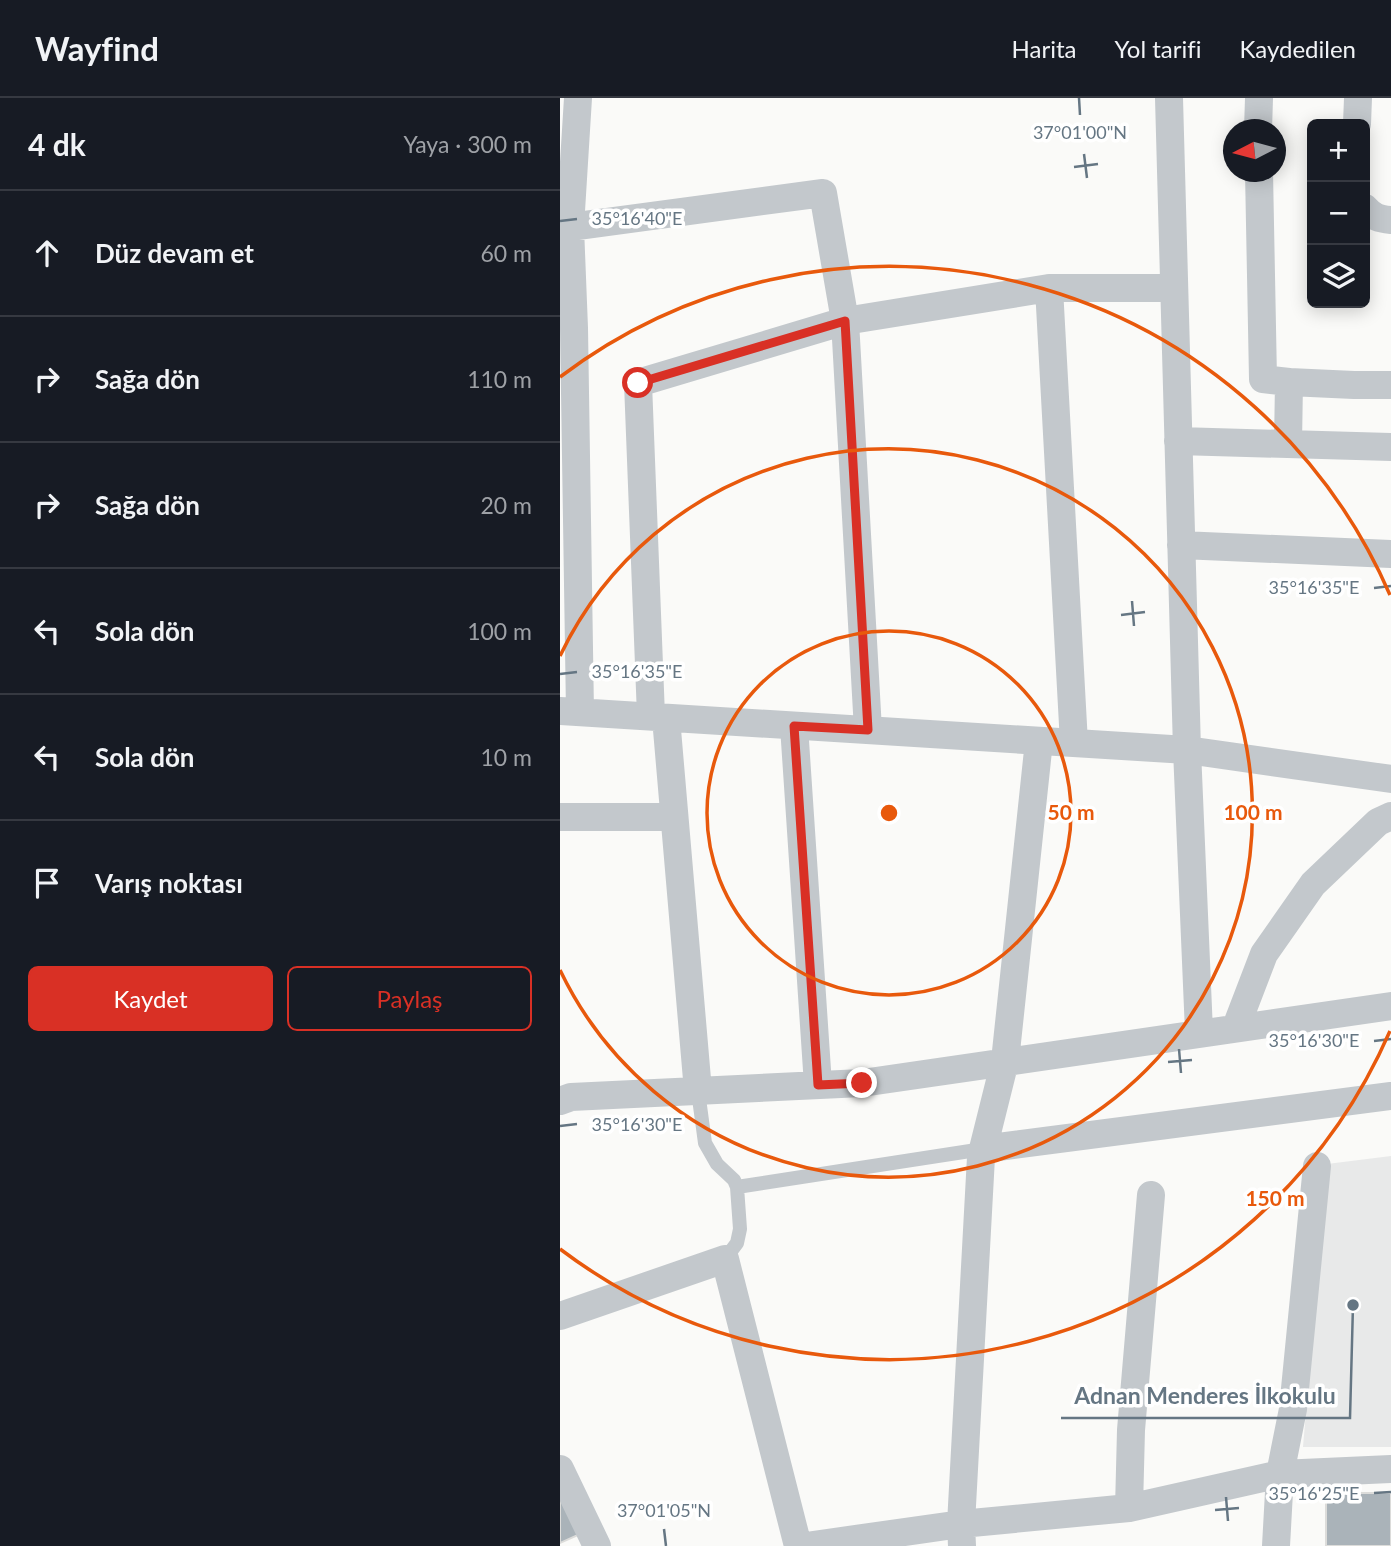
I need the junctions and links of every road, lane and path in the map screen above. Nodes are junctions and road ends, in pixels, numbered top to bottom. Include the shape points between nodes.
1 (578, 98) edge
2 (1169, 98) edge
3 (1259, 98) edge
4 (1358, 98) edge
5 (1258, 119) edge
6 (1357, 119) edge
7 (1259, 182) edge
8 (1370, 214) edge
9 (1391, 220) edge
10 (570, 227) junction
11 (1174, 288) junction
12 (1049, 289) junction
13 (845, 321) junction
14 (1289, 382) junction
15 (1391, 385) edge
16 (1178, 441) junction
17 (1288, 444) junction
18 (1391, 447) edge
19 (1181, 545) junction
20 (1391, 555) edge
21 (570, 711) edge
22 (659, 717) junction
23 (794, 726) junction
24 (868, 730) junction
25 (1039, 741) junction
26 (1073, 743) junction
27 (1187, 750) junction
28 (1391, 779) edge
29 (1391, 816) edge
30 (560, 817) edge
31 (674, 817) junction
32 (1391, 1006) edge
33 (1236, 1027) junction
34 (1199, 1032) junction
35 (1004, 1061) junction
36 (818, 1085) junction
37 (564, 1091) edge
38 (698, 1091) junction
39 (1391, 1096) edge
40 (983, 1149) junction
41 (1317, 1166) dead end
42 (737, 1187) junction
43 (1151, 1195) dead end
44 (725, 1259) junction
45 (560, 1316) edge
46 (560, 1469) edge
47 (1391, 1469) edge
48 (1280, 1474) junction
49 (1129, 1508) junction
50 (962, 1535) edge
51 (597, 1546) edge
52 (798, 1546) edge
53 (806, 1546) edge
54 (1276, 1546) edge

1 - 10 street
2 - 11 street
3 - 5 street
4 - 6 street
7 - 14 street via 1262,379
8 - 9 street
10 - 13 street via 823,192
10 - 21 street via 574,342
11 - 12 street
11 - 16 street
12 - 13 street
12 - 26 street
13 - 22 street via 638,383
13 - 24 street
14 - 15 street
14 - 17 street
16 - 17 street
16 - 19 street
17 - 18 street
19 - 20 street
19 - 27 street
21 - 22 street
22 - 23 street
22 - 31 street
23 - 24 street
23 - 36 street
24 - 25 street
25 - 26 street
25 - 35 street
26 - 27 street
27 - 28 street
27 - 34 street
29 - 33 street via 1378,822 1313,884 1264,954
30 - 31 street
31 - 38 street
32 - 33 street
33 - 34 street
34 - 35 street
35 - 36 street via 862,1083
35 - 40 street
36 - 38 street
37 - 38 street
38 - 42 lane via 705,1143
39 - 40 street
40 - 42 lane
40 - 50 street
41 - 48 street via 1293,1409
42 - 44 lane via 740,1228 737,1243
43 - 49 street
44 - 45 street
44 - 52 street
46 - 51 street
47 - 48 street
48 - 49 street
48 - 54 street
49 - 50 street
50 - 53 street

